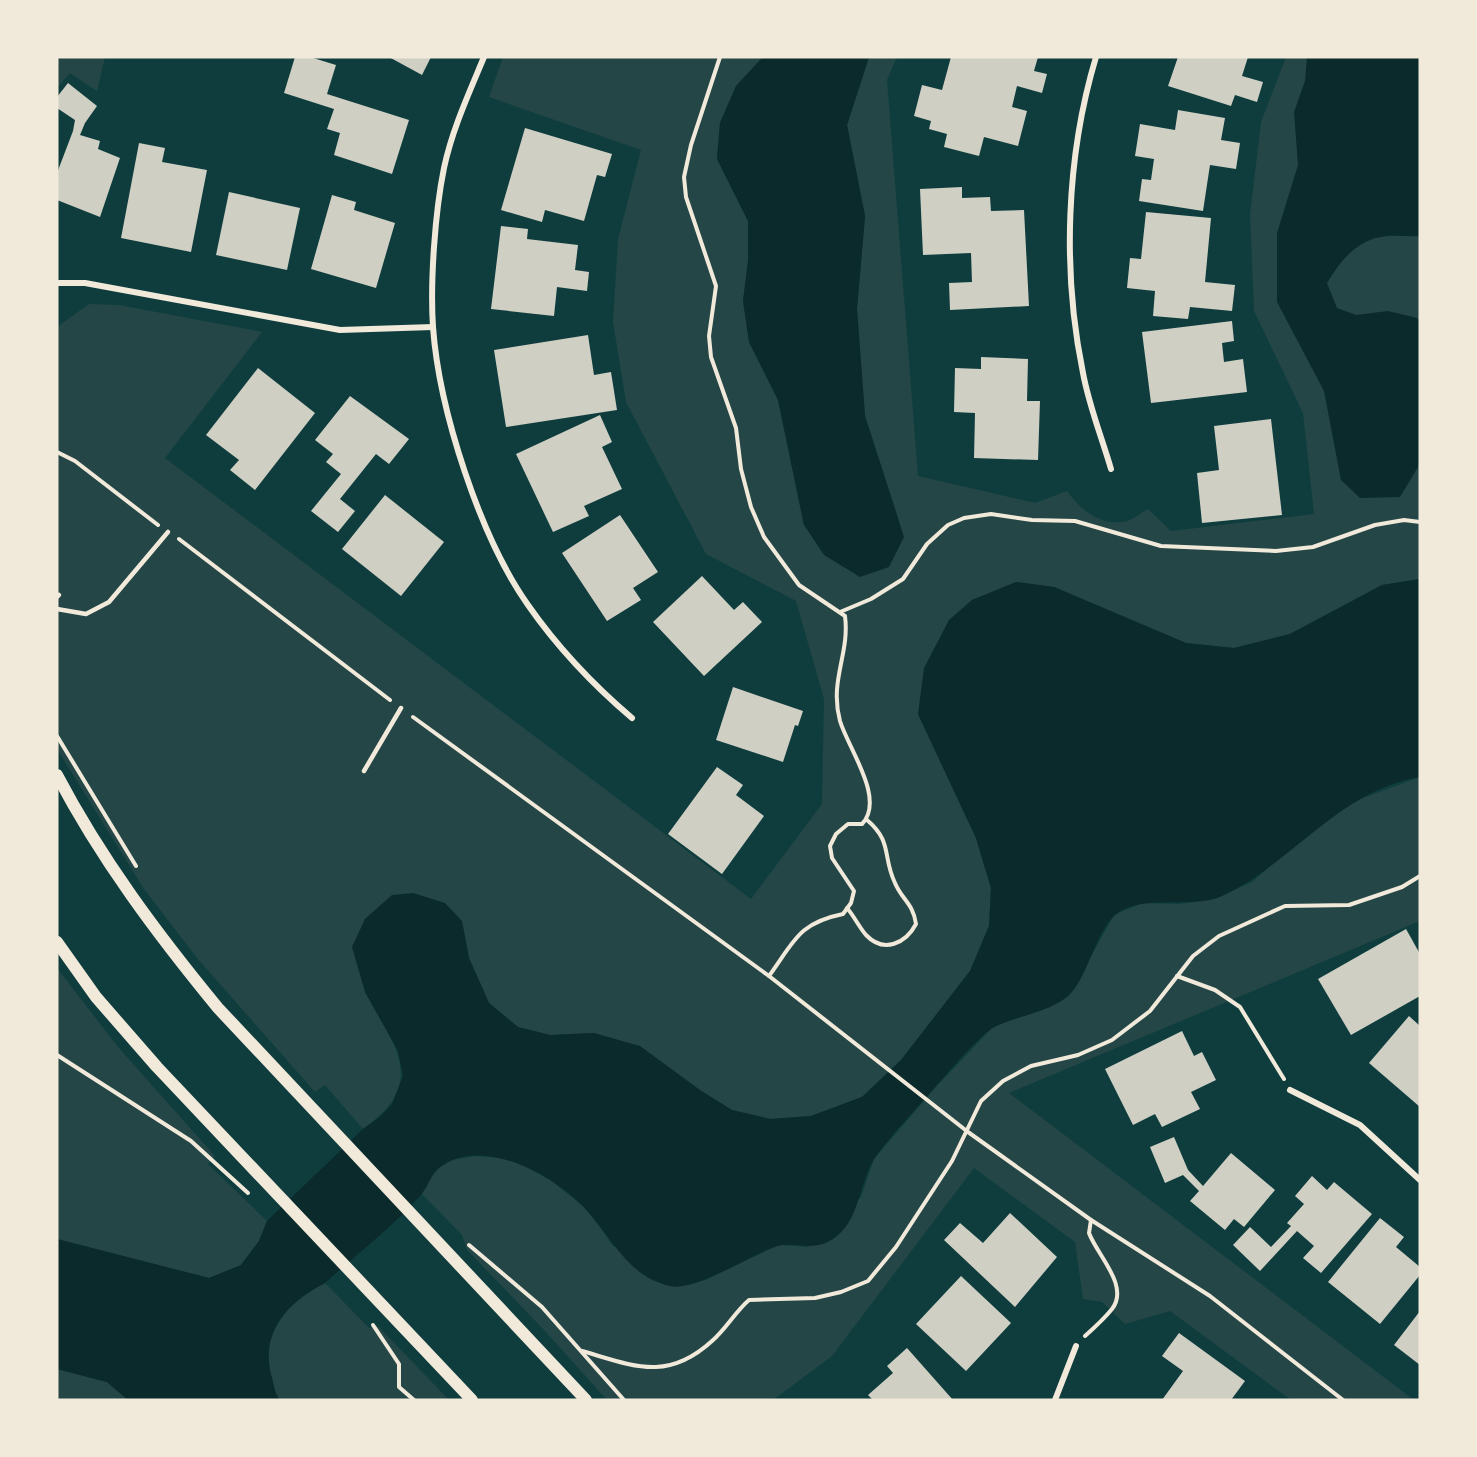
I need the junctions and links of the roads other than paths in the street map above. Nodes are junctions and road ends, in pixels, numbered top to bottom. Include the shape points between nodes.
1 (484, 57) edge
2 (1096, 57) edge
3 (57, 283) edge
4 (433, 327) junction
5 (1112, 470) dead end
6 (168, 532) road end
7 (57, 609) edge
8 (401, 708) road end
9 (632, 718) dead end
10 (364, 771) dead end
11 (57, 775) edge
12 (57, 942) edge
13 (1290, 1090) road end
14 (1420, 1180) edge
15 (1076, 1346) road end
16 (472, 1400) edge
17 (586, 1400) edge
18 (1055, 1400) edge

1 - 4 street via 444,168 435,238
2 - 5 street via 1088,82 1071,186 1072,290 1083,374
3 - 4 street via 85,283 340,330
4 - 9 street via 445,399 474,501 499,554 526,603 557,644 591,683
6 - 7 lane via 109,602 86,614
8 - 10 lane
11 - 17 main road via 107,859 162,939 218,1008
12 - 16 main road via 96,997
13 - 14 street via 1360,1125
15 - 18 street

